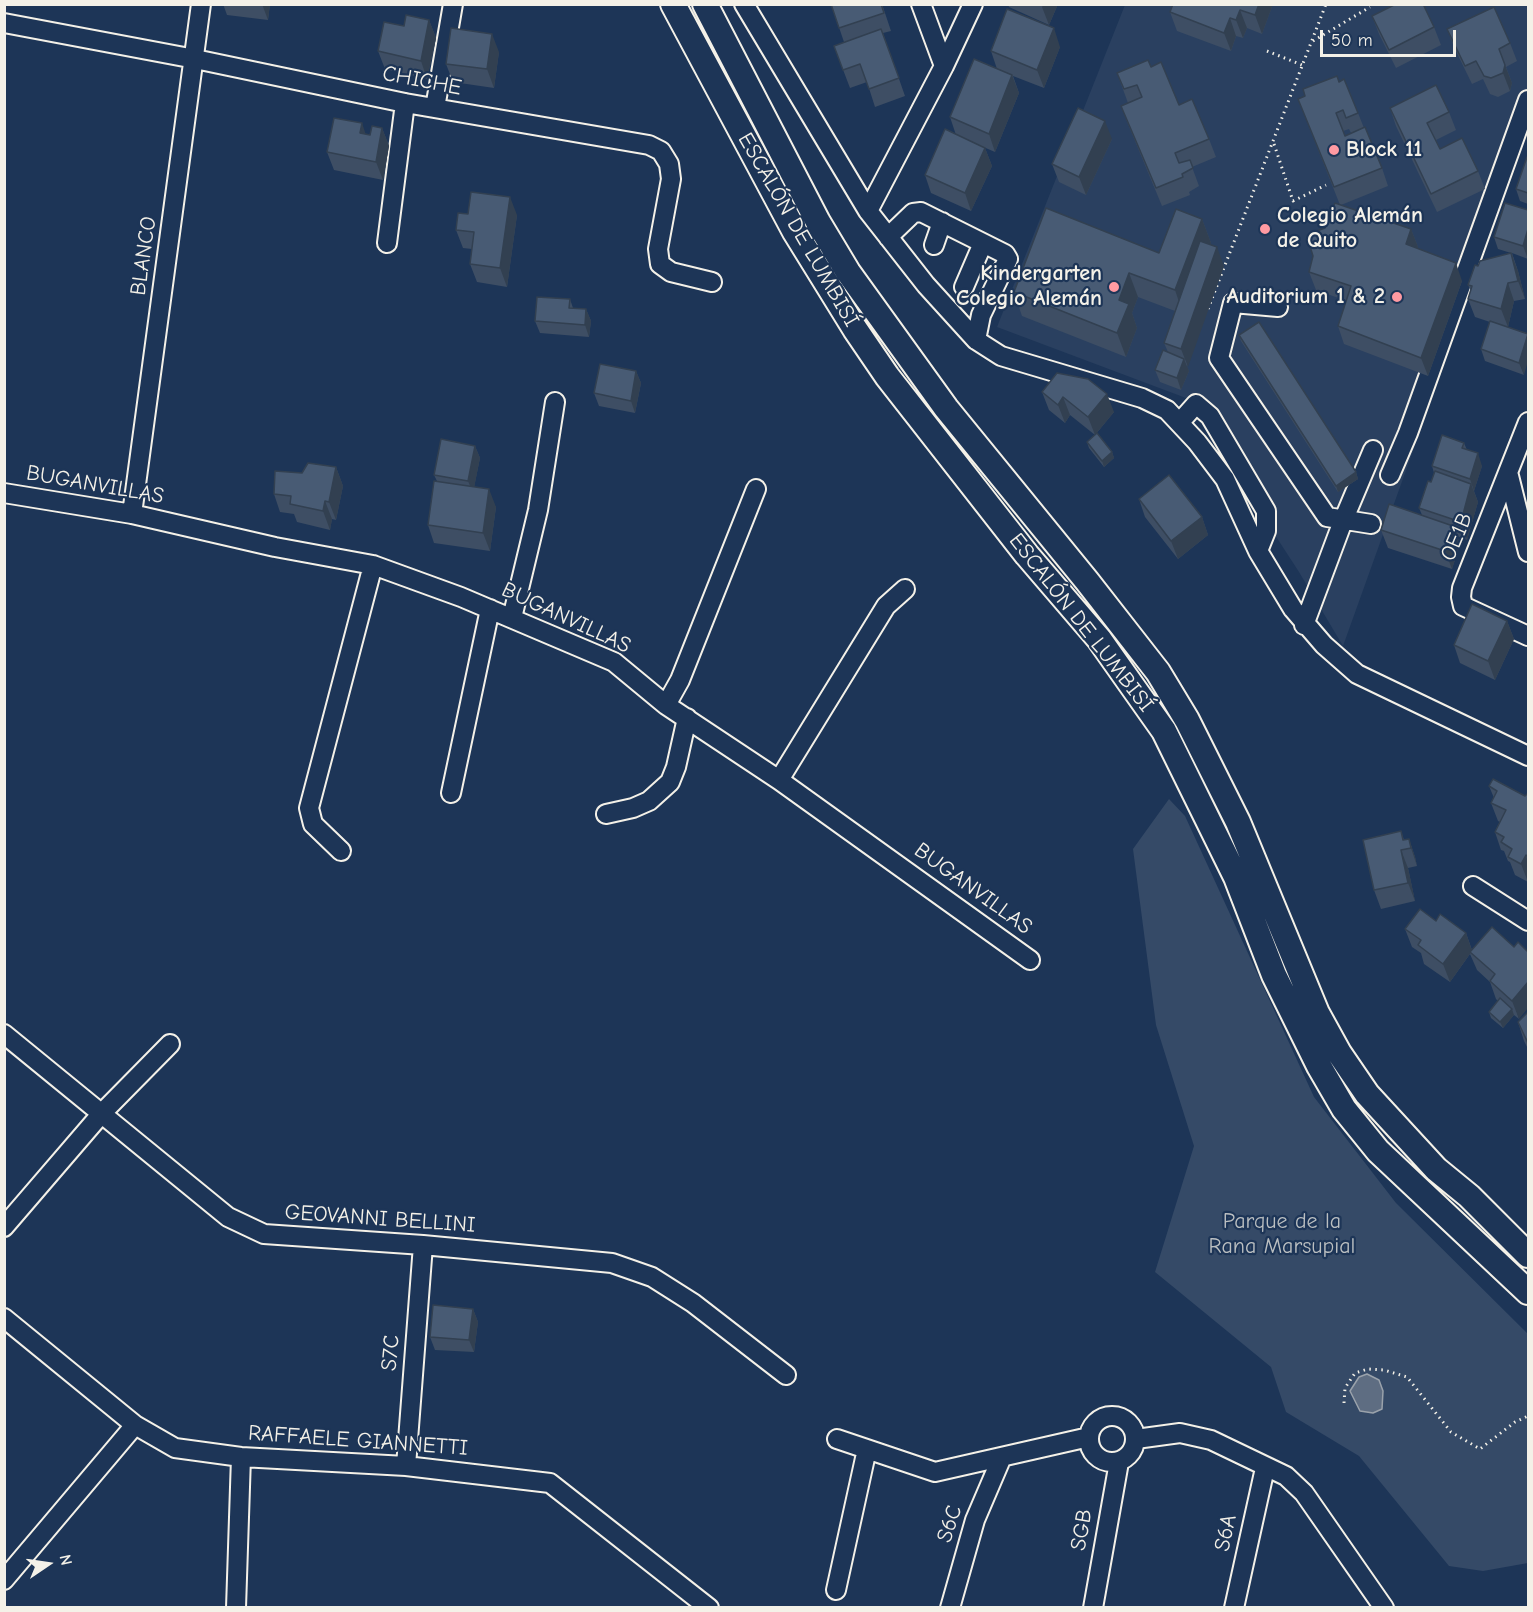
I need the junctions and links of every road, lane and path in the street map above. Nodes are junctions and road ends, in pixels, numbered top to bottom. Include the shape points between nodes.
1 (201, 4) edge
2 (453, 4) edge
3 (673, 4) edge
4 (705, 4) edge
5 (744, 4) edge
6 (921, 4) edge
7 (973, 4) edge
8 (1326, 4) edge
9 (1370, 8) dead end
10 (4, 23) edge
11 (1312, 42) junction
12 (1268, 51) dead end
13 (195, 59) junction
14 (1302, 65) junction
15 (944, 66) junction
16 (1528, 100) edge
17 (405, 103) junction
18 (435, 108) junction
19 (1274, 142) junction
20 (1326, 185) edge
21 (868, 211) junction
22 (942, 222) junction
23 (888, 237) junction
24 (387, 243) dead end
25 (983, 243) junction
26 (934, 245) dead end
27 (712, 282) dead end
28 (964, 287) dead end
29 (1278, 307) dead end
30 (1205, 316) dead end
31 (976, 340) junction
32 (555, 402) dead end
33 (1180, 422) junction
34 (1528, 422) edge
35 (1373, 450) dead end
36 (1390, 475) dead end
37 (1509, 476) junction
38 (756, 489) dead end
39 (4, 493) edge
40 (132, 514) junction
41 (1343, 521) junction
42 (1371, 524) dead end
43 (1258, 551) junction
44 (1528, 552) edge
45 (373, 565) junction
46 (905, 590) dead end
47 (490, 609) junction
48 (512, 618) junction
49 (1305, 625) junction
50 (1528, 636) edge
51 (666, 705) junction
52 (687, 718) junction
53 (1528, 756) edge
54 (779, 780) junction
55 (451, 793) dead end
56 (606, 814) dead end
57 (341, 851) dead end
58 (1473, 886) dead end
59 (1528, 921) edge
60 (1030, 960) dead end
61 (4, 1034) edge
62 (170, 1044) dead end
63 (102, 1113) junction
64 (4, 1227) edge
65 (423, 1245) junction
66 (1528, 1255) edge
67 (1528, 1292) edge
68 (4, 1318) edge
69 (786, 1375) dead end
70 (1344, 1403) dead end
71 (1528, 1416) edge
72 (135, 1425) junction
73 (1089, 1437) junction
74 (837, 1439) dead end
75 (1136, 1439) junction
76 (867, 1449) junction
77 (241, 1457) junction
78 (1002, 1457) junction
79 (1119, 1462) junction
80 (406, 1466) junction
81 (1265, 1468) junction
82 (4, 1580) edge
83 (1369, 1589) junction
84 (836, 1590) dead end
85 (236, 1608) edge
86 (709, 1608) edge
87 (950, 1608) edge
88 (1093, 1608) edge
89 (1234, 1608) edge
90 (1365, 1608) edge
91 (1384, 1608) edge

1 - 13 street, BLANCO
2 - 18 street
3 - 67 main road, ESCALÓN DE LUMBISÍ via 795,231 855,329 1027,555 1099,639 1164,730 1236,878 1274,975 1344,1109 1378,1151
4 - 66 main road, ESCALÓN DE LUMBISÍ via 848,272 946,408 1158,672 1238,822 1317,1013 1339,1053 1368,1094 1436,1168
5 - 21 street
6 - 15 street
7 - 15 street
8 - 11 path
9 - 11 path
10 - 13 street, CHICHE
11 - 14 path
12 - 14 path
13 - 17 street, CHICHE
13 - 40 street, BLANCO
14 - 19 path
15 - 21 street
16 - 36 street
17 - 18 street, CHICHE
17 - 24 street
18 - 27 street, CHICHE via 649,145 661,151 669,164 671,179 658,260 671,272
19 - 20 path via 1293,201
19 - 30 path
21 - 23 street
22 - 23 street via 921,212 913,213
22 - 25 street
22 - 26 street
23 - 31 street
25 - 28 street
25 - 31 street via 1008,259 981,315
29 - 41 street via 1233,303 1219,358 1327,517
31 - 33 street via 1001,356 1142,398 1167,410
32 - 48 street via 538,510
33 - 43 street via 1225,480
33 - 43 street via 1196,404 1210,416 1266,511 1266,531
34 - 37 street, OE1B
35 - 41 street
37 - 44 street
37 - 50 street, OE1B via 1461,597 1463,606
38 - 51 street via 680,680
39 - 40 street, BUGANVILLAS
40 - 45 street, BUGANVILLAS
41 - 42 street
41 - 49 street
43 - 49 street
45 - 47 street, BUGANVILLAS
45 - 57 street via 309,808 313,824
46 - 54 street via 886,606
47 - 48 street, BUGANVILLAS
47 - 55 street
48 - 51 street, BUGANVILLAS via 614,662
49 - 53 street via 1357,674
51 - 52 street, BUGANVILLAS
52 - 54 street, BUGANVILLAS
52 - 56 street via 670,782 649,801
54 - 60 street, BUGANVILLAS
58 - 59 street
61 - 63 street, GEOVANNI BELLINI
62 - 63 street
63 - 64 street
63 - 65 street, GEOVANNI BELLINI via 228,1217 264,1234
65 - 69 street, GEOVANNI BELLINI via 612,1263 652,1277 693,1303
65 - 80 street, S7C
68 - 72 street, RAFFAELE GIANNETTI
70 - 71 path via 1345,1388 1355,1373 1384,1370 1407,1377 1451,1432 1480,1449
72 - 77 street, RAFFAELE GIANNETTI via 176,1448
72 - 82 street
73 - 75 street via 1095,1423 1109,1416 1124,1419
73 - 78 street
73 - 79 street via 1097,1457
74 - 76 street
75 - 79 street via 1131,1453
75 - 81 street via 1180,1432 1211,1440
76 - 78 street via 935,1472
76 - 84 street
77 - 80 street, RAFFAELE GIANNETTI
77 - 85 street
78 - 87 street, S6C via 975,1520
79 - 88 street, SGB
80 - 86 street, RAFFAELE GIANNETTI via 550,1483
81 - 83 street via 1286,1476 1304,1493
81 - 89 street, S6A
83 - 90 street
83 - 91 street

